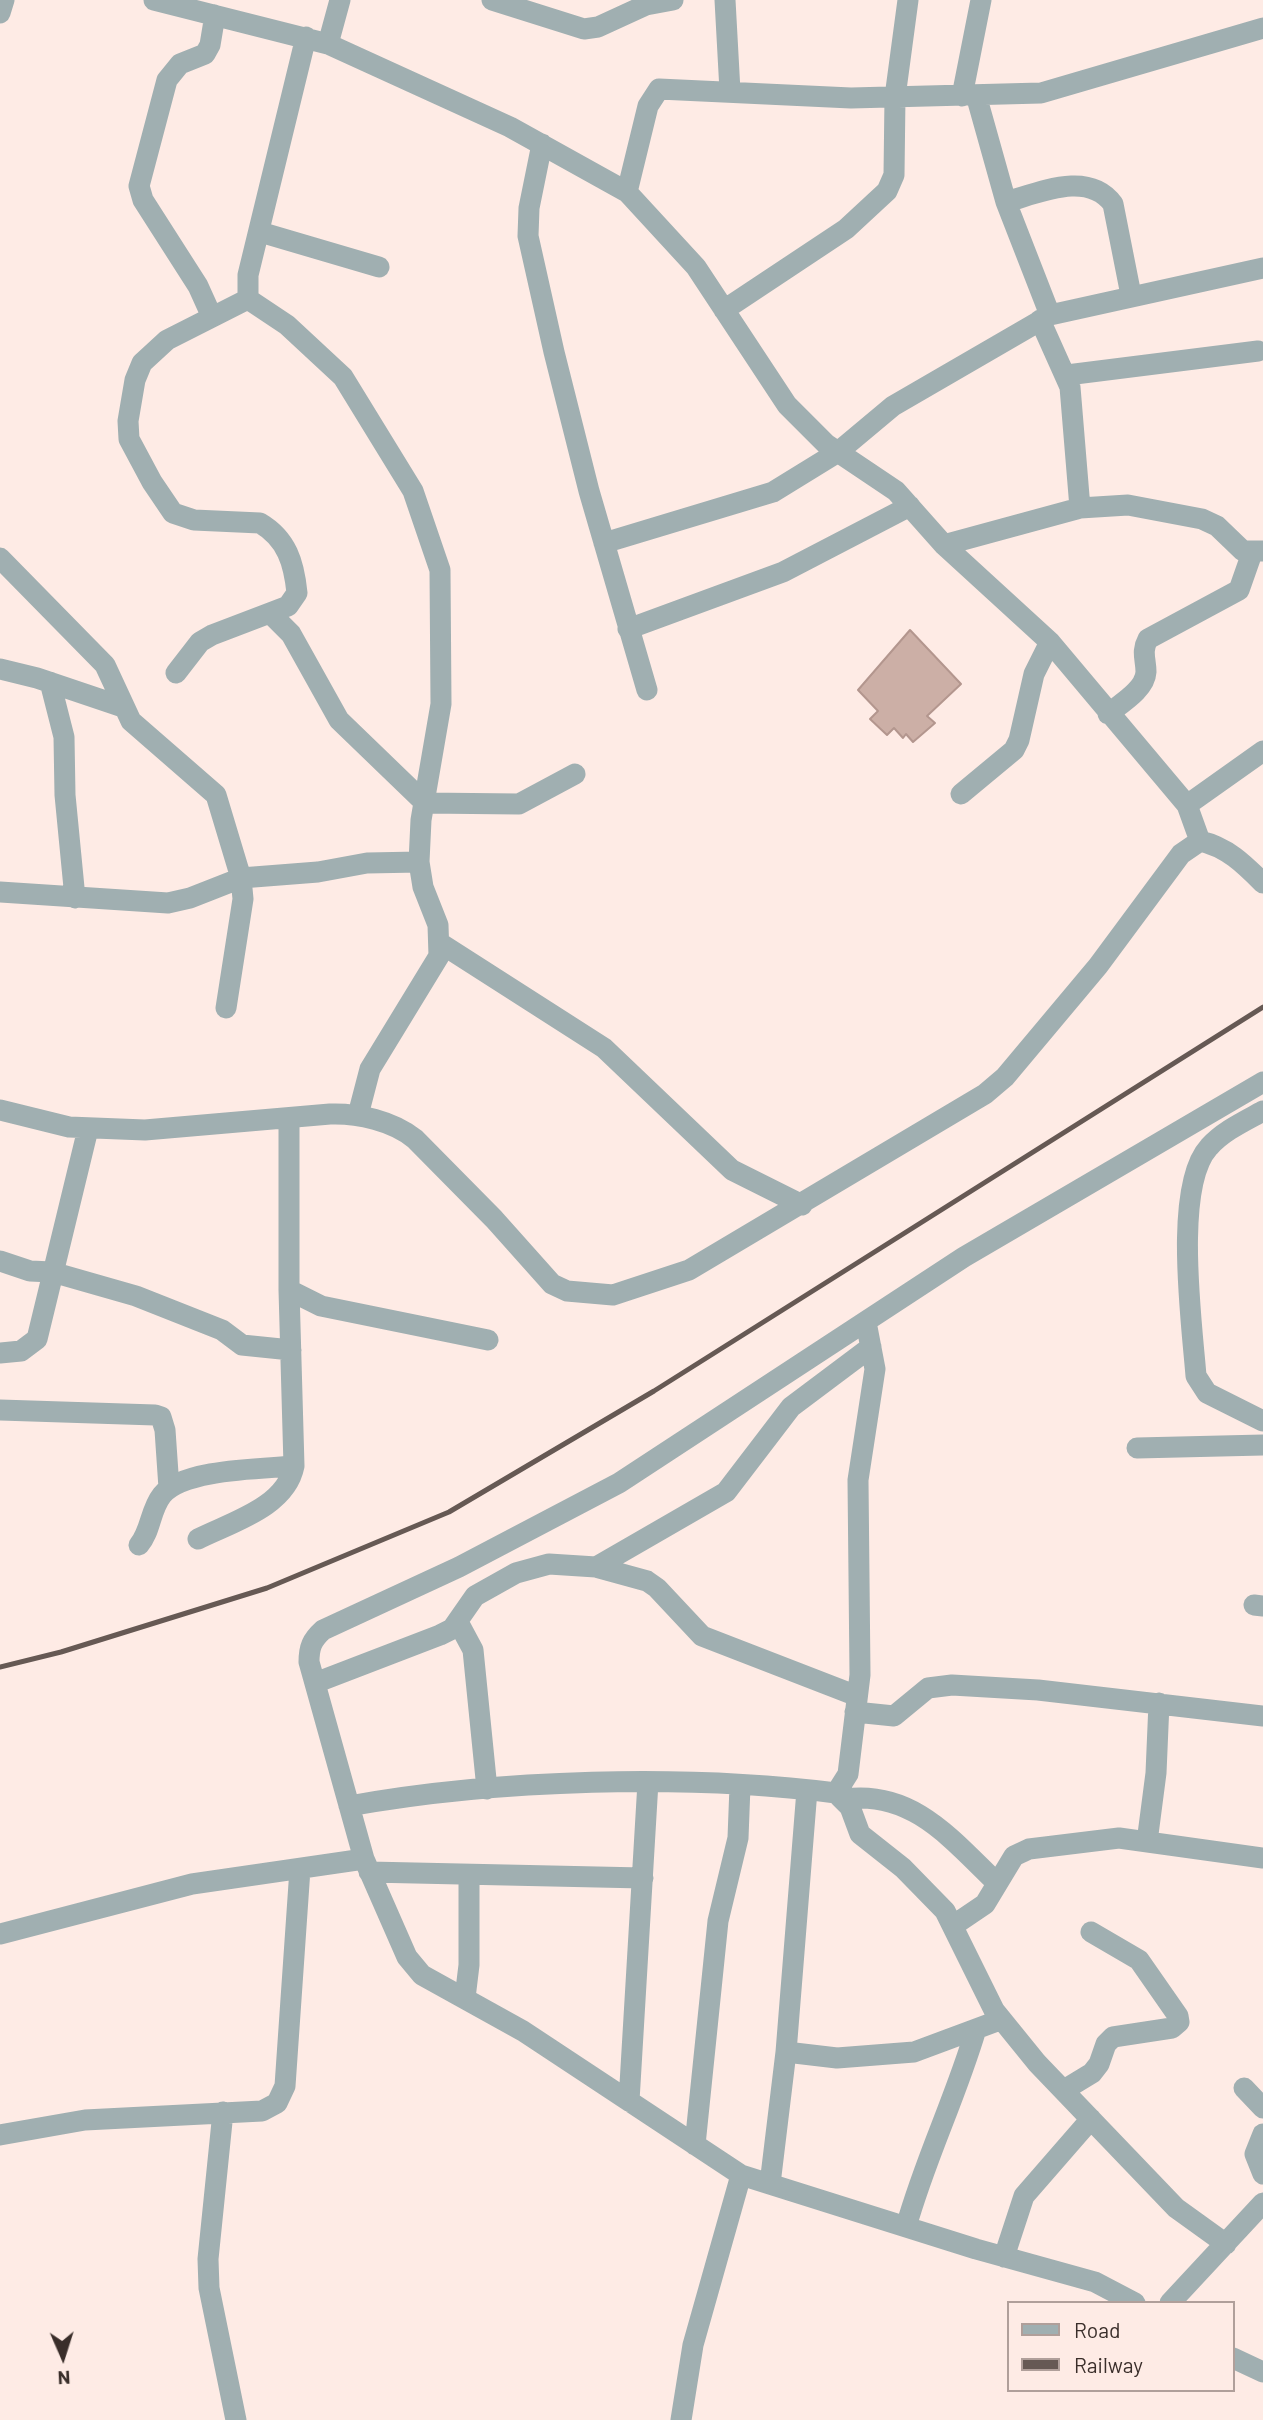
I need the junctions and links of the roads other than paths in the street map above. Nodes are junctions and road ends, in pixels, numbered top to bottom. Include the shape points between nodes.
1 (4, 0) edge
2 (154, 0) edge
3 (340, 0) edge
4 (492, 0) edge
5 (673, 0) edge
6 (725, 0) edge
7 (908, 0) edge
8 (981, 0) edge
9 (0, 13) edge
10 (215, 15) junction
11 (1263, 29) edge
12 (306, 37) junction
13 (328, 44) junction
14 (730, 91) junction
15 (969, 95) junction
16 (895, 97) junction
17 (542, 144) junction
18 (627, 192) junction
19 (1006, 202) junction
20 (260, 232) junction
21 (379, 267) dead end
22 (1263, 268) edge
23 (1131, 295) junction
24 (248, 299) junction
25 (724, 310) junction
26 (212, 317) junction
27 (1045, 317) junction
28 (1258, 351) dead end
29 (1066, 376) junction
30 (838, 452) junction
31 (910, 506) junction
32 (1080, 508) junction
33 (604, 543) junction
34 (944, 545) junction
35 (1257, 552) edge
36 (0, 558) edge
37 (270, 613) junction
38 (628, 629) junction
39 (1050, 642) junction
40 (0, 669) edge
41 (176, 673) dead end
42 (50, 682) junction
43 (647, 690) dead end
44 (123, 707) junction
45 (1108, 715) junction
46 (1263, 751) edge
47 (575, 774) dead end
48 (961, 794) dead end
49 (425, 803) junction
50 (1187, 805) junction
51 (1200, 841) junction
52 (419, 862) junction
53 (241, 878) junction
54 (1263, 883) edge
55 (0, 892) edge
56 (75, 898) junction
57 (440, 943) junction
58 (226, 1008) dead end
59 (1263, 1083) edge
60 (0, 1110) edge
61 (1263, 1111) edge
62 (358, 1115) junction
63 (289, 1118) junction
64 (89, 1129) junction
65 (802, 1205) junction
66 (0, 1261) edge
67 (52, 1272) junction
68 (289, 1290) junction
69 (866, 1322) junction
70 (488, 1340) dead end
71 (871, 1347) junction
72 (291, 1350) junction
73 (0, 1353) edge
74 (0, 1410) edge
75 (1263, 1421) edge
76 (1263, 1445) edge
77 (1137, 1448) dead end
78 (294, 1466) junction
79 (169, 1488) junction
80 (198, 1539) dead end
81 (139, 1545) dead end
82 (596, 1567) junction
83 (458, 1622) junction
84 (315, 1683) junction
85 (1158, 1703) junction
86 (856, 1704) junction
87 (1263, 1716) edge
88 (648, 1782) junction
89 (740, 1786) junction
90 (487, 1789) junction
91 (807, 1790) junction
92 (841, 1796) junction
93 (349, 1806) junction
94 (1147, 1842) junction
95 (1263, 1858) edge
96 (367, 1866) junction
97 (300, 1868) junction
98 (468, 1875) junction
99 (643, 1878) junction
100 (997, 1882) junction
101 (954, 1925) junction
102 (1091, 1932) dead end
103 (0, 1934) edge
104 (465, 1998) junction
105 (1000, 2020) junction
106 (976, 2029) junction
107 (786, 2052) junction
108 (1244, 2088) dead end
109 (1064, 2091) junction
110 (629, 2101) junction
111 (1263, 2108) edge
112 (223, 2112) junction
113 (1091, 2119) junction
114 (1263, 2134) edge
115 (0, 2135) edge
116 (695, 2145) junction
117 (1263, 2174) edge
118 (741, 2175) junction
119 (770, 2184) junction
120 (1263, 2203) edge
121 (906, 2227) junction
122 (1226, 2244) junction
123 (1004, 2257) junction
124 (1131, 2301) edge
125 (1172, 2301) edge
126 (1235, 2359) edge
127 (1263, 2372) edge
128 (236, 2420) edge
129 (681, 2420) edge

1 - 9 street
2 - 10 street
3 - 13 street
4 - 5 street via 584,30 646,5
6 - 14 street
7 - 16 street
8 - 15 street
10 - 12 street
10 - 26 street via 205,54 180,64 167,80 139,186
11 - 15 street via 1061,89
12 - 13 street
12 - 20 street
13 - 17 street
14 - 16 street
14 - 18 street via 660,89 648,106
15 - 16 street
15 - 19 street
16 - 25 street via 894,175 887,191 846,229
17 - 18 street
17 - 33 street via 528,208 528,236
18 - 25 street via 696,267
19 - 23 street via 1080,185 1106,195 1113,204
19 - 27 street
20 - 21 street
20 - 24 street via 246,285
22 - 23 street
23 - 27 street
24 - 26 street
24 - 49 street via 293,330 343,377 413,491 436,553 441,704
25 - 30 street via 786,405
26 - 37 street via 167,340 142,363 135,380 129,439 173,513 194,520 260,523 277,537 292,558 298,593 294,601
27 - 29 street
27 - 30 street via 893,406
28 - 29 street
29 - 32 street
30 - 31 street via 884,480
30 - 33 street via 757,499
31 - 34 street
31 - 38 street via 783,572
32 - 34 street
32 - 35 street via 1128,505 1189,514 1217,526 1243,551
33 - 38 street
34 - 39 street
35 - 45 street via 1239,590 1148,639 1143,648 1143,683
36 - 44 street via 100,658
37 - 41 street via 201,642
37 - 49 street via 291,634 339,720
38 - 43 street
39 - 45 street
39 - 48 street via 1034,674 1014,750
40 - 42 street
42 - 44 street
42 - 56 street via 64,737
44 - 53 street via 131,720 216,795
45 - 50 street
46 - 50 street
47 - 49 street via 519,804
49 - 52 street
50 - 51 street
51 - 54 street via 1231,853
51 - 65 street via 1181,854 1110,952 1005,1077 985,1094
52 - 53 street via 367,863
52 - 57 street
53 - 56 street via 168,903
53 - 58 street via 241,919
55 - 56 street
57 - 62 street via 429,976 370,1069
57 - 65 street via 604,1048 732,1170
59 - 69 street via 987,1244
60 - 64 street
61 - 75 street via 1222,1135 1201,1159 1186,1243 1196,1376 1207,1393
62 - 63 street
62 - 65 street via 415,1139 552,1284 567,1291 613,1295 679,1274
63 - 64 street via 145,1130
63 - 68 street
64 - 67 street
66 - 67 street
67 - 72 street via 149,1301 222,1330 242,1345
67 - 73 street via 37,1339 21,1351
68 - 70 street via 321,1306
68 - 72 street
69 - 71 street
69 - 84 street via 608,1489 459,1567 323,1630 309,1649
71 - 82 street via 791,1407 726,1492
71 - 86 street via 875,1383 858,1480
72 - 78 street
74 - 79 street via 155,1415 161,1418 164,1430
76 - 77 street
78 - 79 street via 201,1476
78 - 80 street via 284,1491
79 - 81 street via 160,1497
82 - 83 street via 531,1566 475,1596
82 - 86 street via 647,1581 702,1636
83 - 84 street via 440,1635
83 - 90 street via 473,1650
84 - 93 street
85 - 86 street via 952,1685 928,1688 894,1716
85 - 87 street
85 - 94 street via 1157,1763
86 - 92 street
88 - 89 street
88 - 90 street
88 - 99 street
89 - 91 street
89 - 116 street via 738,1838 718,1921
90 - 93 street via 424,1793
91 - 92 street
91 - 107 street
92 - 100 street via 888,1800 931,1821
92 - 101 street via 860,1834 919,1882
93 - 96 street
94 - 95 street
94 - 100 street via 1107,1838 1029,1849 1014,1856
96 - 97 street
96 - 98 street
96 - 104 street via 413,1969
97 - 103 street via 192,1884
97 - 112 street via 285,2086 277,2103 262,2111
98 - 99 street
98 - 104 street
99 - 110 street
100 - 101 street via 985,1904
101 - 105 street
102 - 109 street via 1139,1960 1179,2022 1172,2028 1113,2037 1092,2073
104 - 110 street
105 - 106 street
105 - 109 street
106 - 107 street via 930,2049 893,2055 836,2058
106 - 121 street
107 - 119 street
108 - 111 street
109 - 113 street
110 - 116 street
112 - 115 street via 85,2120
112 - 128 street via 209,2288
113 - 122 street via 1176,2207
113 - 123 street via 1024,2196
114 - 117 street via 1255,2154
116 - 118 street
118 - 119 street
118 - 129 street via 693,2345
119 - 121 street
120 - 122 street
121 - 123 street
122 - 125 street
123 - 124 street via 1095,2282
126 - 127 street

